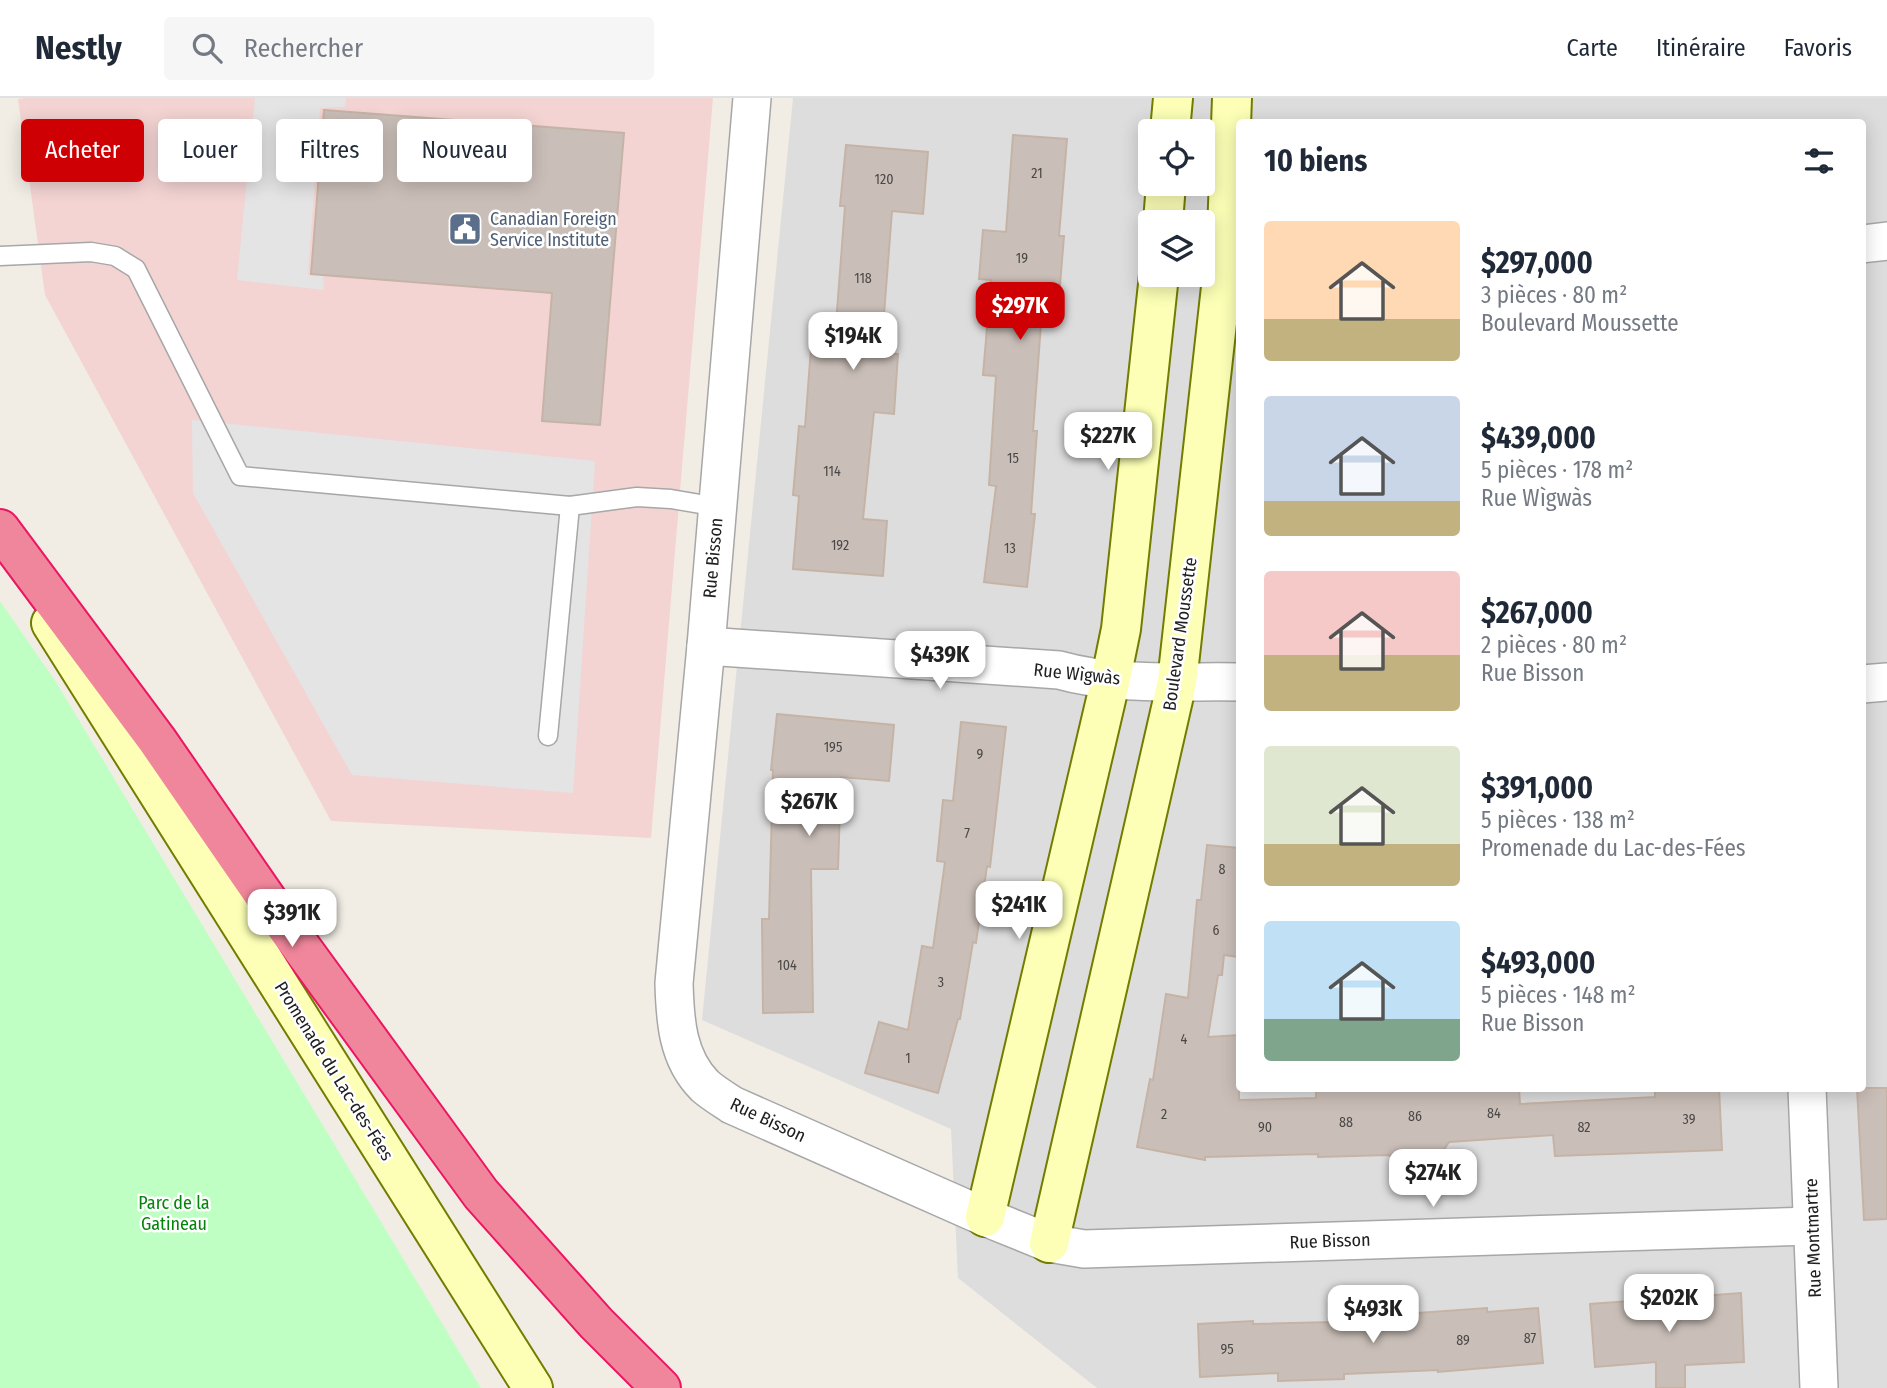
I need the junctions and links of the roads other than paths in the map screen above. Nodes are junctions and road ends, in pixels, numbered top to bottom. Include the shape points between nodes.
1 (752, 98) edge
2 (1173, 98) edge
3 (1232, 98) edge
4 (1171, 119) edge
5 (1887, 242) edge
6 (1866, 244) edge
7 (0, 256) edge
8 (1222, 267) edge
9 (1158, 287) edge
10 (570, 506) junction
11 (718, 507) junction
12 (0, 529) edge
13 (0, 541) edge
14 (706, 646) junction
15 (1111, 678) junction
16 (1177, 682) junction
17 (1236, 682) edge
18 (1887, 682) edge
19 (1866, 684) edge
20 (548, 736) dead end
21 (1807, 1092) edge
22 (985, 1217) junction
23 (1812, 1226) junction
24 (1049, 1243) junction
25 (534, 1388) edge
26 (661, 1388) edge
27 (1819, 1388) edge

1 - 11 street, Rue Bisson
2 - 4 street
3 - 8 street, Boulevard Moussette
5 - 6 street
7 - 10 lane via 91,253 116,256 136,269 240,475
8 - 16 street, Boulevard Moussette
9 - 15 street via 1121,629
10 - 11 lane via 637,497
10 - 20 lane
11 - 14 street, Rue Bisson
12 - 26 highway via 157,740 481,1194
13 - 25 street, Promenade du Lac-des-Fées
14 - 15 street, Rue Wìgwàs via 1059,670
14 - 22 street, Rue Bisson via 674,983 680,1041 689,1067 706,1087 732,1105
15 - 16 street, Rue Wìgwàs
15 - 22 street
16 - 17 street, Rue Wìgwàs
16 - 24 street, Boulevard Moussette
18 - 19 street
21 - 23 street, Rue Montmartre
22 - 24 street, Rue Bisson
23 - 24 street, Rue Bisson via 1084,1249
23 - 27 street, Rue Montmartre

